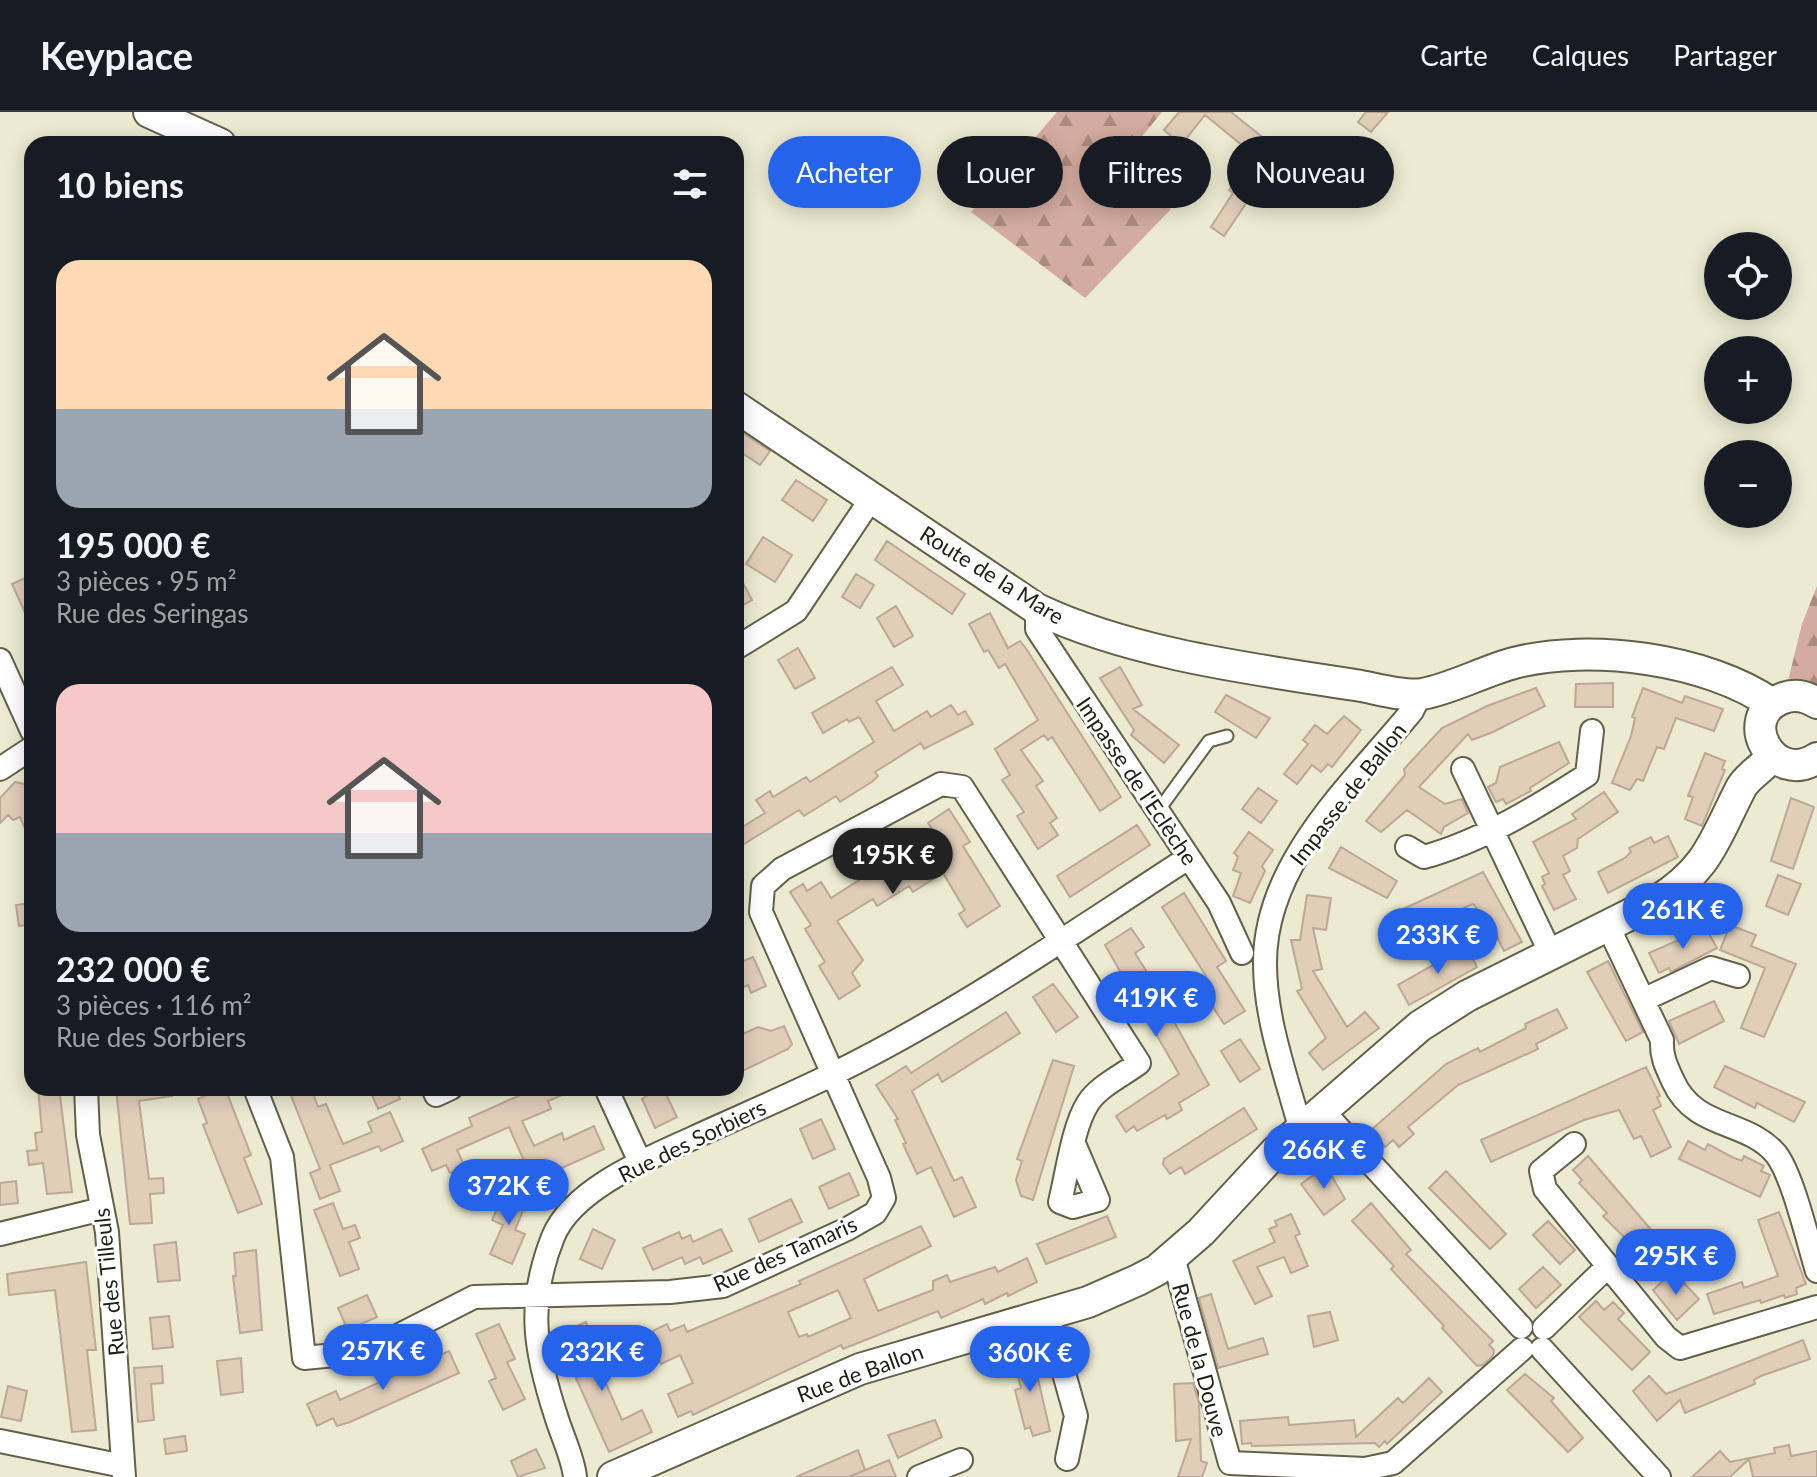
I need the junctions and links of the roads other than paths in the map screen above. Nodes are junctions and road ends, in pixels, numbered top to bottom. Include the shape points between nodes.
1 (149, 112) edge
2 (202, 136) edge
3 (744, 412) edge
4 (871, 499) junction
5 (1037, 609) junction
6 (744, 643) edge
7 (0, 660) edge
8 (1420, 695) junction
9 (1817, 703) edge
10 (1772, 704) junction
11 (24, 713) edge
12 (1592, 731) dead end
13 (1227, 736) dead end
14 (24, 753) edge
15 (1771, 756) junction
16 (1817, 758) edge
17 (0, 769) edge
18 (1463, 769) dead end
19 (1158, 811) junction
20 (1492, 830) junction
21 (1407, 847) dead end
22 (1188, 858) junction
23 (1608, 926) junction
24 (1061, 940) junction
25 (1242, 953) dead end
26 (1551, 954) junction
27 (1738, 976) dead end
28 (1643, 1000) junction
29 (833, 1074) junction
30 (86, 1096) edge
31 (258, 1096) edge
32 (610, 1096) edge
33 (1313, 1119) junction
34 (1574, 1144) dead end
35 (1075, 1146) dead end
36 (640, 1162) junction
37 (102, 1209) junction
38 (0, 1234) edge
39 (1173, 1257) junction
40 (1608, 1266) junction
41 (1817, 1271) edge
42 (535, 1296) junction
43 (1817, 1307) edge
44 (1047, 1313) junction
45 (1532, 1338) junction
46 (0, 1441) edge
47 (1067, 1459) dead end
48 (961, 1460) dead end
49 (1227, 1470) edge
50 (124, 1472) edge
51 (575, 1477) edge
52 (613, 1477) edge
53 (919, 1477) edge
54 (1659, 1477) edge

1 - 2 street
3 - 4 street, Route de la Mare
4 - 5 street, Route de la Mare
4 - 6 street via 796,611
5 - 8 street, Route de la Mare via 1086,630 1147,646
5 - 19 street, Impasse de l'Eclèche via 1037,629
7 - 11 street
8 - 10 street via 1519,662 1623,656 1710,674
8 - 33 street, Impasse de Ballon via 1304,846 1284,878 1266,932 1268,997 1298,1120
9 - 10 street via 1798,696
10 - 15 street via 1760,727
12 - 20 street via 1587,775
13 - 19 lane via 1209,741
14 - 17 street
15 - 16 street via 1798,766
15 - 23 street, Rue de Ballon via 1742,786 1701,867 1670,893
18 - 20 street
19 - 22 street, Impasse de l'Eclèche
20 - 21 street via 1424,857
20 - 26 street
22 - 24 street, Rue des Sorbiers
22 - 25 street, Impasse de l'Eclèche via 1219,903
23 - 26 street, Rue de Ballon
23 - 28 street
24 - 29 street, Rue des Sorbiers
24 - 29 street, Rue des Tamaris via 962,787 941,784 774,873 760,893 761,912
24 - 35 street via 1139,1063 1089,1102
26 - 33 street, Rue de Ballon via 1439,1012
27 - 28 street via 1711,968
28 - 41 street via 1681,1098 1707,1118 1763,1143 1780,1160
29 - 36 street, Rue des Sorbiers
29 - 42 street, Rue des Tamaris via 879,1178 884,1198 875,1213 723,1286
30 - 37 street, Rue des Tilleuls
31 - 42 street, Rue des Tamaris via 282,1157 304,1358 366,1352 474,1297
32 - 36 street
33 - 39 street, Rue de Ballon
33 - 45 street
34 - 40 street via 1541,1171 1545,1189
36 - 42 street, Rue des Sorbiers via 582,1199 566,1216 554,1234
37 - 38 street
37 - 50 street, Rue des Tilleuls
39 - 44 street, Rue de Ballon via 1114,1293
39 - 49 street, Rue de la Douve
40 - 43 street via 1680,1348
40 - 45 street, Rue de la Douve
42 - 51 street, Rue des Sorbiers via 535,1338
44 - 47 street via 1076,1416
44 - 52 street, Rue de Ballon via 860,1369
45 - 49 street, Rue de la Douve via 1393,1463 1365,1469
45 - 54 street
46 - 50 street
48 - 53 street

